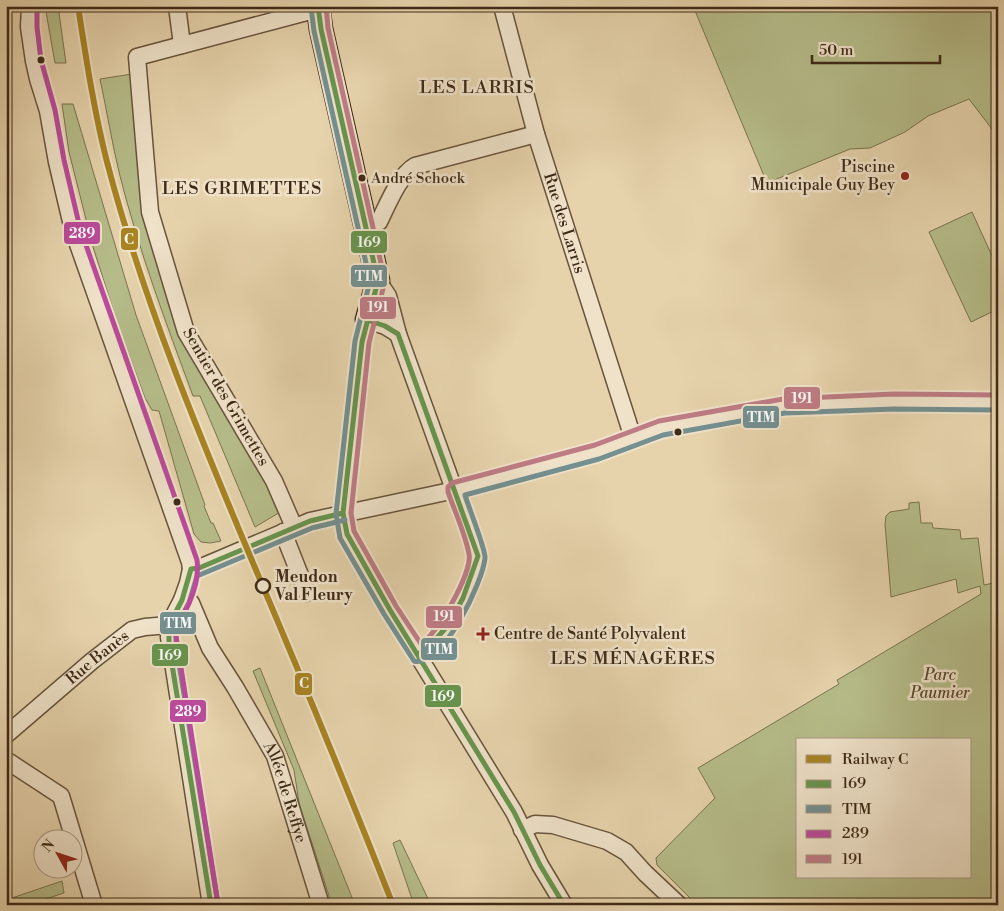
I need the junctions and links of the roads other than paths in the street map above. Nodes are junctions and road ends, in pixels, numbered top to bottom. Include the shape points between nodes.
1 (26, 6) edge
2 (177, 6) edge
3 (502, 6) edge
4 (318, 7) edge
5 (182, 45) junction
6 (536, 134) junction
7 (366, 225) junction
8 (378, 281) junction
9 (367, 320) junction
10 (398, 334) junction
11 (998, 403) edge
12 (632, 438) junction
13 (455, 490) junction
14 (343, 514) junction
15 (283, 532) junction
16 (191, 569) junction
17 (307, 593) dead end
18 (182, 600) junction
19 (169, 625) junction
20 (418, 654) junction
21 (6, 735) edge
22 (6, 760) edge
23 (522, 830) junction
24 (94, 905) edge
25 (211, 905) edge
26 (321, 905) edge
27 (564, 905) edge
28 (679, 905) edge

1 - 16 street via 34,60 73,230
2 - 5 street
3 - 6 street, Rue des Larris
4 - 5 street
4 - 7 street
5 - 15 street, Sentier des Grimettes via 137,57 150,212 186,332 274,481
6 - 7 street via 414,166 403,176 379,222
6 - 12 street, Rue des Larris
7 - 8 street
8 - 9 street
8 - 10 street via 388,296
9 - 10 street
9 - 14 street
10 - 13 street
11 - 12 street via 894,401 784,406 661,428
12 - 13 street via 597,452
13 - 14 street
13 - 20 street via 478,556 470,584 444,632 429,648
14 - 15 street via 310,521
14 - 20 street via 347,534
15 - 16 street
15 - 17 street, Sentier des Grimettes
16 - 18 street
18 - 19 street
18 - 26 street, Allée de Reffye via 190,603 210,648 275,756
19 - 21 street, Rue Banès via 132,630
19 - 25 street
20 - 23 street
22 - 24 street via 62,796
23 - 27 street
23 - 28 street via 535,824 553,825 606,842 626,852

